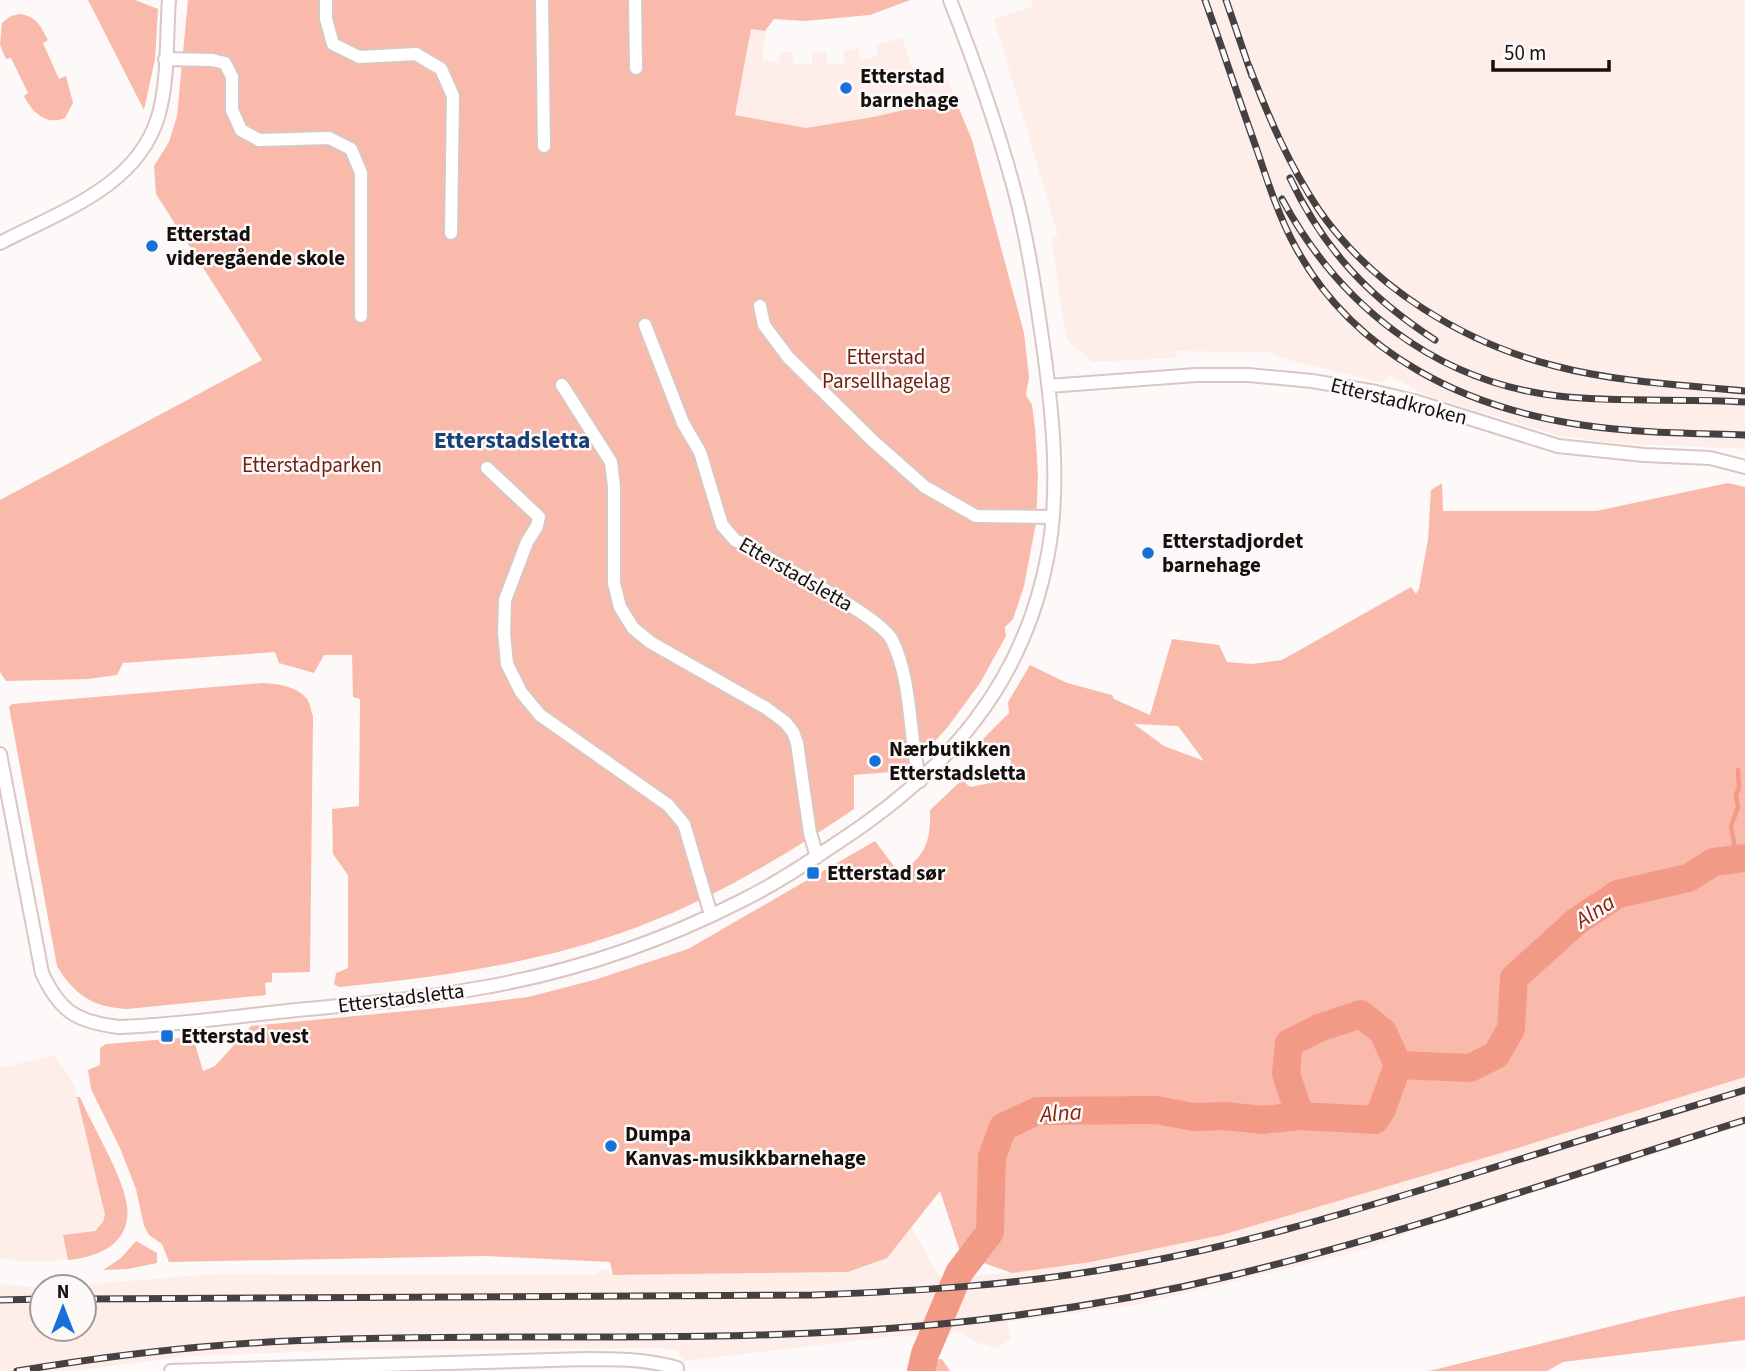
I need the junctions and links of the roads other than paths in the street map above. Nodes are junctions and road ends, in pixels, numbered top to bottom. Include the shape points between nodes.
1 (169, 0) edge
2 (326, 0) edge
3 (542, 0) edge
4 (635, 0) edge
5 (950, 0) edge
6 (165, 59) junction
7 (636, 68) dead end
8 (544, 146) dead end
9 (451, 233) dead end
10 (0, 243) edge
11 (760, 306) dead end
12 (361, 316) dead end
13 (645, 325) dead end
14 (562, 386) dead end
15 (1049, 386) junction
16 (1745, 467) edge
17 (487, 468) dead end
18 (1053, 517) junction
19 (0, 754) edge
20 (920, 781) junction
21 (817, 856) junction
22 (711, 915) junction
23 (677, 1368) dead end
24 (171, 1371) edge

1 - 6 street
2 - 9 street via 333,44 359,57 416,54 442,69 453,96
3 - 8 street
4 - 7 street
5 - 15 street, Etterstadsletta via 1014,188
6 - 10 street via 159,116 145,146 123,174
6 - 12 street via 225,63 232,77 232,110 241,130 259,140 329,138 351,149 361,173
11 - 18 street via 764,325 788,357 925,487 976,516
13 - 20 street, Etterstadsletta via 683,423 700,452 722,525 735,540 869,616 892,637 902,669
14 - 21 street via 611,462 614,583 620,607 633,628 650,642 765,708 793,732
15 - 16 street, Etterstadkroken via 1196,375 1291,378 1397,397 1558,446 1710,458
15 - 18 street, Etterstadsletta
17 - 22 street via 539,517 505,600 507,664 521,692 540,715 668,805 684,824
18 - 20 street, Etterstadsletta via 1041,583 1012,664 972,727
19 - 22 street, Etterstadsletta via 42,973 58,1002 81,1019 106,1026 135,1027 509,983 620,952
20 - 21 street, Etterstadsletta
21 - 22 street, Etterstadsletta
23 - 24 street via 639,1360 586,1359

